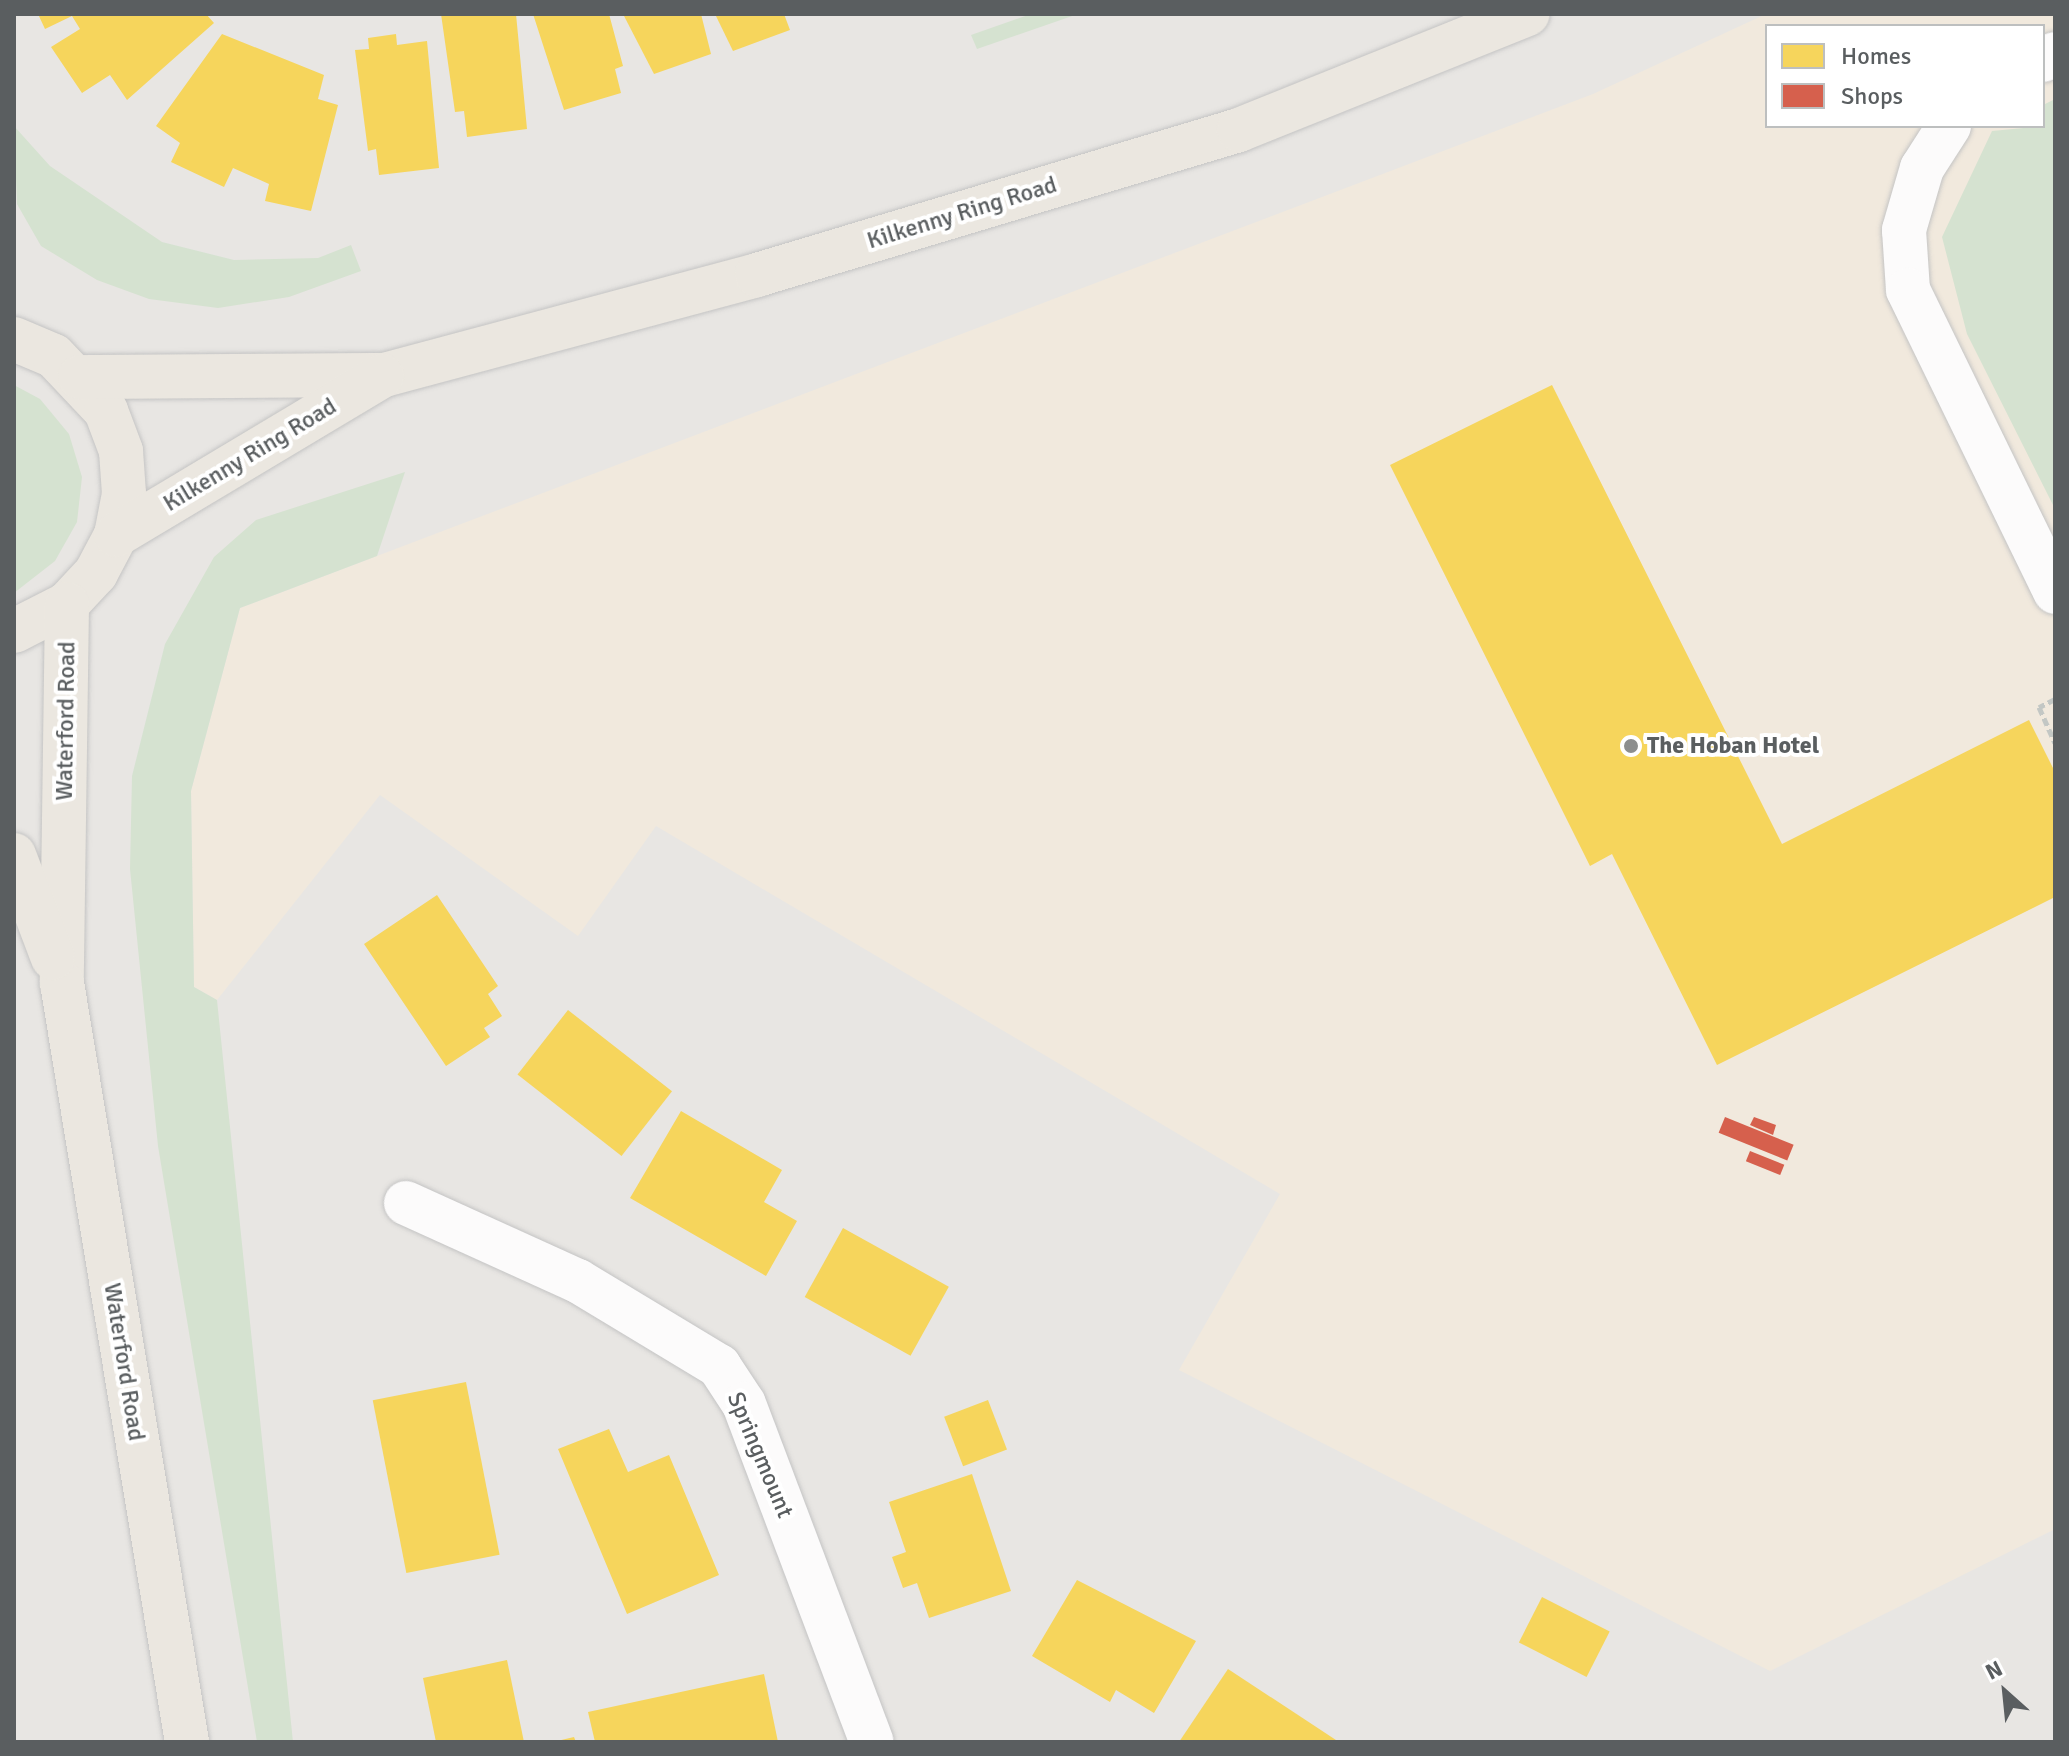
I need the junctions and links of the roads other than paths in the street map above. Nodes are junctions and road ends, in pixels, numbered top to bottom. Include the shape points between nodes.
1 (1528, 14) edge
2 (1948, 128) edge
3 (14, 339) edge
4 (384, 375) junction
5 (80, 377) junction
6 (116, 535) junction
7 (2055, 592) edge
8 (67, 604) junction
9 (14, 631) edge
10 (14, 855) edge
11 (62, 983) junction
12 (406, 1203) dead end
13 (187, 1742) edge
14 (872, 1742) edge

1 - 4 highway, Kilkenny Ring Road via 1239,130 757,275
2 - 7 street via 1922,168 1904,230 1908,290
3 - 5 highway
4 - 5 highway, Kilkenny Ring Road
4 - 6 highway, Kilkenny Ring Road
5 - 6 highway via 106,411 121,451 124,494
6 - 8 highway via 96,573
8 - 9 highway
8 - 11 highway, Waterford Road
10 - 11 highway, Waterford Road
11 - 13 highway, Waterford Road
12 - 14 street, Springmount via 578,1281 719,1366 744,1404

